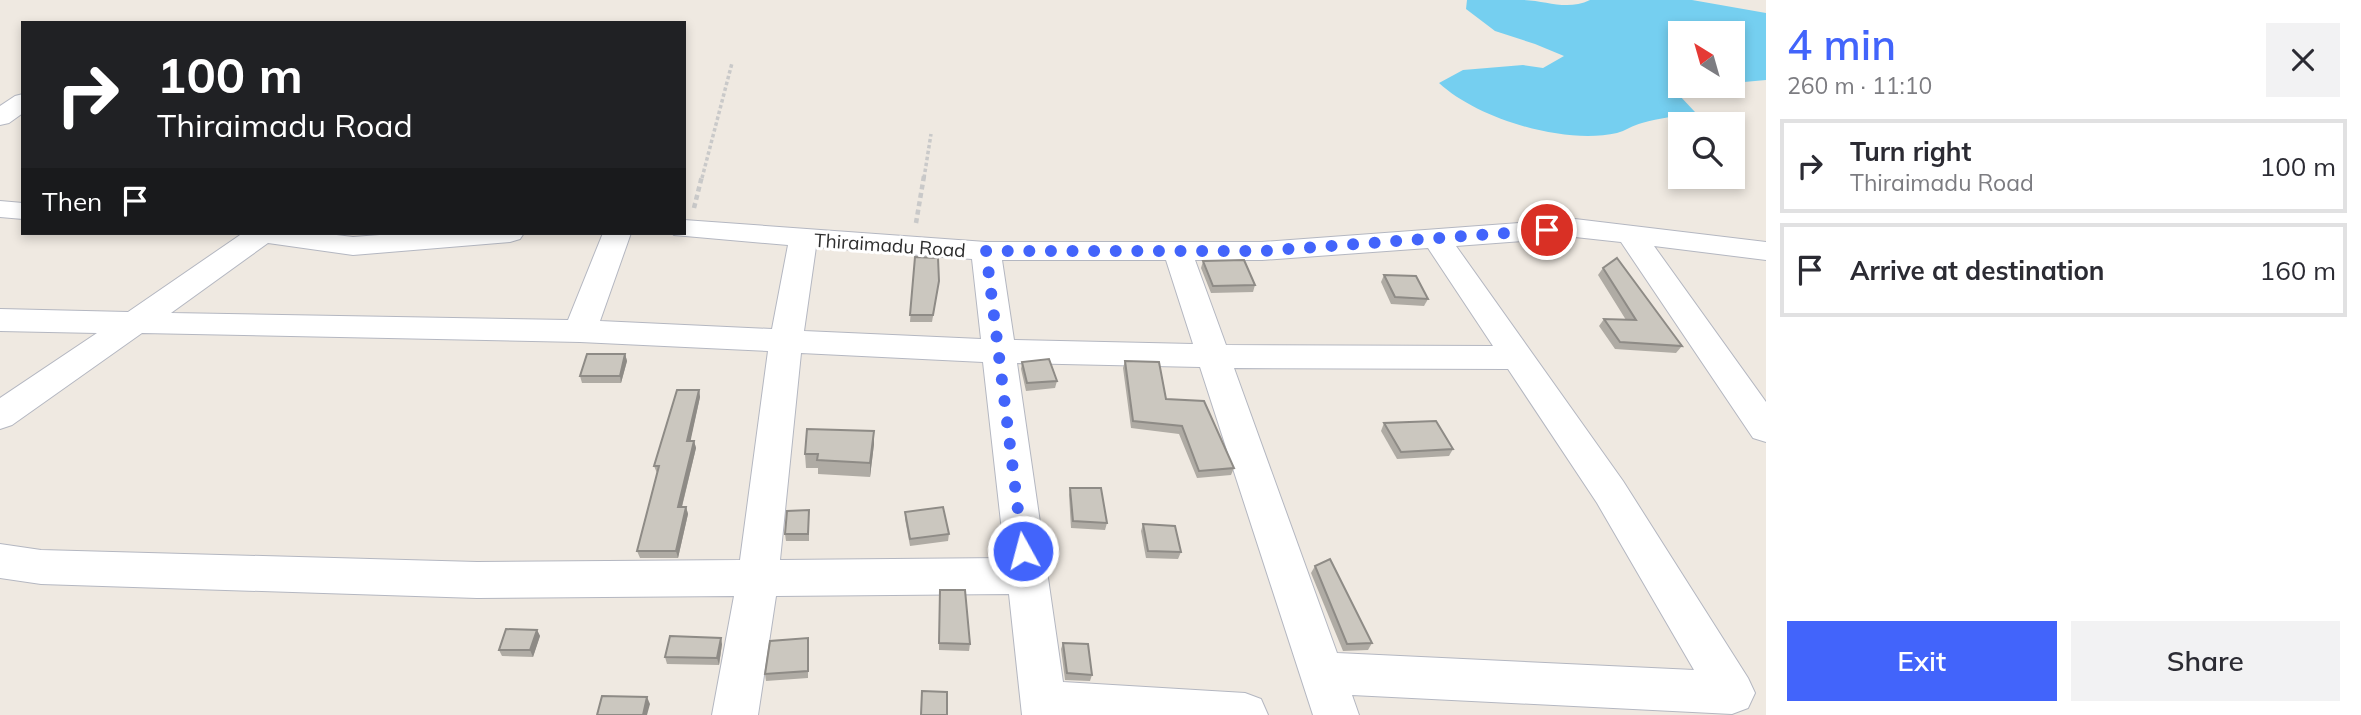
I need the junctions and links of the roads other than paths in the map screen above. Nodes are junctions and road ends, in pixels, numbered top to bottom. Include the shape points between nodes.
1 (21, 102) edge
2 (0, 118) edge
3 (0, 209) edge
4 (21, 211) edge
5 (687, 229) edge
6 (261, 235) edge
7 (278, 235) edge
8 (486, 235) edge
9 (616, 235) edge
10 (1631, 235) junction
11 (1436, 237) junction
12 (803, 240) junction
13 (1177, 250) junction
14 (986, 251) junction
15 (1766, 251) edge
16 (0, 320) edge
17 (133, 324) junction
18 (580, 331) junction
19 (786, 342) junction
20 (998, 351) junction
21 (1211, 356) junction
22 (1518, 358) junction
23 (0, 416) edge
24 (1766, 429) edge
25 (0, 561) edge
26 (1026, 576) junction
27 (758, 577) junction
28 (1320, 673) junction
29 (1739, 704) edge
30 (1045, 709) edge
31 (735, 715) edge
32 (1245, 715) edge
33 (1336, 715) edge

1 - 2 street
3 - 4 street
5 - 12 street, Thiraimadu Road
6 - 17 street
7 - 8 street via 353,246
9 - 18 street
10 - 11 street, Thiraimadu Road via 1575,228
10 - 15 street, Thiraimadu Road
10 - 24 street
11 - 13 street, Thiraimadu Road via 1262,251
11 - 22 street
12 - 14 street, Thiraimadu Road
12 - 19 street
13 - 14 street, Thiraimadu Road
13 - 21 street
14 - 20 street
16 - 17 street
17 - 18 street
17 - 23 street
18 - 19 street
19 - 20 street
19 - 27 street
20 - 21 street
20 - 26 street
21 - 22 street
21 - 28 street
22 - 29 street via 1610,492
25 - 27 street via 41,567 477,580
26 - 27 street
26 - 30 street
27 - 31 street
28 - 29 street
28 - 33 street
30 - 32 street

